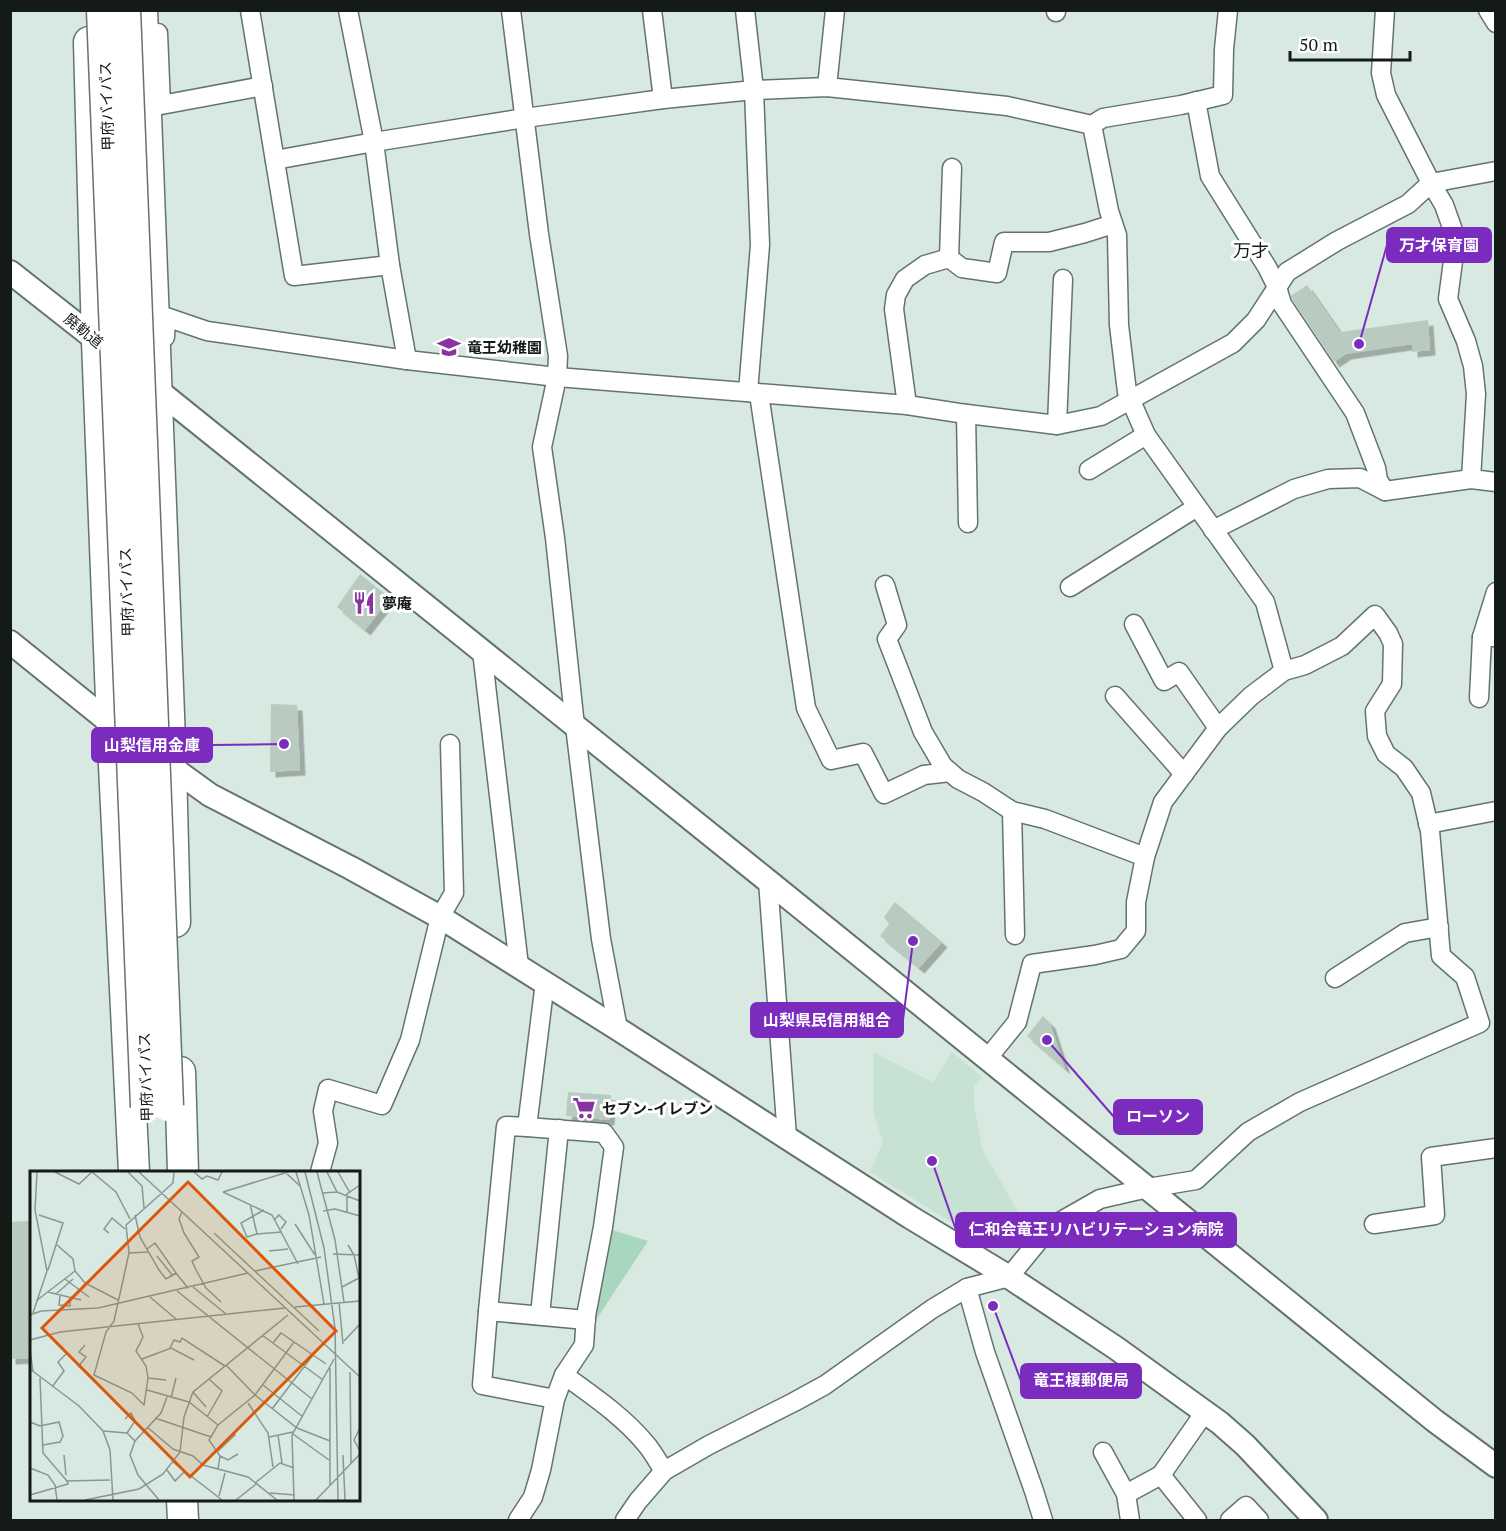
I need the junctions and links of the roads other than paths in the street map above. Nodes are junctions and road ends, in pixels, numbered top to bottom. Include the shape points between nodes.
1 (88, 10) edge
2 (102, 10) edge
3 (125, 10) edge
4 (142, 10) edge
5 (156, 10) edge
6 (250, 10) edge
7 (348, 10) edge
8 (511, 10) edge
9 (652, 10) edge
10 (745, 10) edge
11 (835, 10) edge
12 (1228, 10) edge
13 (1385, 10) edge
14 (1488, 10) edge
15 (1496, 23) edge
16 (262, 86) junction
17 (827, 87) junction
18 (754, 90) junction
19 (663, 99) junction
20 (1196, 101) junction
21 (525, 118) junction
22 (1092, 125) junction
23 (374, 142) junction
24 (275, 160) junction
25 (952, 168) dead end
26 (1496, 171) edge
27 (1431, 183) junction
28 (1113, 224) junction
29 (949, 258) junction
30 (390, 265) junction
31 (12, 274) edge
32 (1063, 279) dead end
33 (1277, 287) junction
34 (97, 341) junction
35 (407, 360) junction
36 (557, 377) junction
37 (160, 393) junction
38 (753, 393) junction
39 (1131, 400) junction
40 (907, 405) junction
41 (966, 414) junction
42 (1057, 424) junction
43 (1146, 435) junction
44 (1089, 470) dead end
45 (1471, 478) junction
46 (1496, 482) edge
47 (1385, 491) junction
48 (1197, 507) junction
49 (968, 523) dead end
50 (1214, 530) junction
51 (885, 585) dead end
52 (1070, 587) dead end
53 (1496, 592) edge
54 (1134, 624) dead end
55 (1489, 637) edge
56 (10, 642) edge
57 (482, 651) junction
58 (1284, 671) junction
59 (1115, 696) dead end
60 (1479, 698) dead end
61 (112, 725) junction
62 (575, 726) junction
63 (1218, 728) junction
64 (450, 744) dead end
65 (171, 767) junction
66 (950, 772) junction
67 (1184, 774) junction
68 (1012, 811) junction
69 (1496, 811) edge
70 (1428, 824) junction
71 (1145, 857) junction
72 (768, 881) junction
73 (440, 917) junction
74 (1439, 927) junction
75 (1015, 935) dead end
76 (519, 966) junction
77 (1335, 978) dead end
78 (545, 982) junction
79 (618, 1029) junction
80 (987, 1059) junction
81 (157, 1106) junction
82 (527, 1127) junction
83 (559, 1129) junction
84 (787, 1137) junction
85 (1496, 1148) edge
86 (134, 1171) edge
87 (149, 1171) edge
88 (170, 1171) edge
89 (183, 1171) edge
90 (321, 1171) edge
91 (1148, 1188) junction
92 (1374, 1224) dead end
93 (1009, 1277) junction
94 (967, 1288) junction
95 (488, 1311) junction
96 (540, 1315) junction
97 (586, 1320) junction
98 (564, 1375) junction
99 (555, 1399) junction
100 (1205, 1412) junction
101 (1103, 1452) dead end
102 (1496, 1466) edge
103 (664, 1471) junction
104 (1161, 1475) junction
105 (1126, 1494) junction
106 (163, 1501) edge
107 (182, 1501) edge
108 (163, 1521) edge
109 (183, 1521) edge
110 (518, 1521) edge
111 (625, 1521) edge
112 (1043, 1521) edge
113 (1130, 1521) edge
114 (1197, 1521) edge
115 (1230, 1521) edge
116 (1259, 1521) edge
117 (1316, 1521) edge

1 - 34 highway
2 - 81 highway, 甲府バイパス, bridge
3 - 81 highway, 甲府バイパス, bridge
4 - 37 highway
5 - 16 street via 161,105
6 - 16 street
7 - 23 street
8 - 21 street
9 - 19 street
10 - 18 street
11 - 17 street
12 - 20 street via 1223,95
13 - 27 street via 1382,73 1386,95
14 - 15 street
16 - 24 street
17 - 18 street
17 - 22 street via 1007,106
18 - 19 street
18 - 38 street via 760,245
19 - 21 street
20 - 22 street via 1103,118
20 - 33 street via 1210,176
21 - 23 street
21 - 36 street via 558,356
22 - 28 street
23 - 24 street
23 - 30 street
24 - 30 street via 294,276
25 - 29 street
26 - 27 street
27 - 33 street via 1408,204 1287,272
27 - 45 street via 1454,233 1448,299 1473,366 1476,394
28 - 29 street via 1049,242 1004,242 997,273 962,268
28 - 39 street via 1117,235 1119,325
29 - 40 street via 925,264 905,279 896,295 894,309
30 - 35 street
31 - 34 street, 廃軌道
32 - 42 street
33 - 39 street via 1256,320 1233,343
33 - 47 street via 1282,304 1356,413
34 - 37 street, 廃軌道
34 - 61 highway
35 - 36 street
35 - 37 street via 207,331 166,317
36 - 38 street
36 - 62 street via 542,447
37 - 57 street, 廃軌道
37 - 65 highway
38 - 40 street
38 - 66 street via 806,708 831,760 863,753 884,794 924,775
39 - 42 street via 1101,417
39 - 43 street
40 - 41 street
41 - 42 street
41 - 49 street
43 - 44 street
43 - 48 street
45 - 46 street
45 - 47 street
47 - 50 street via 1360,478 1328,479 1294,489
48 - 50 street
48 - 52 street
50 - 58 street via 1265,602
51 - 66 street via 897,626 887,639 923,732
53 - 55 street
54 - 63 street via 1164,681 1179,672
55 - 60 street
56 - 61 street
57 - 62 street, 廃軌道
57 - 76 street
58 - 63 street
58 - 70 street via 1342,646 1375,615 1393,644 1392,684 1375,711 1377,736 1386,754 1404,768 1420,793
59 - 67 street
61 - 65 street
61 - 86 highway
62 - 72 street, 廃軌道
62 - 79 street via 602,939
63 - 67 street
64 - 73 street via 454,893
65 - 73 street via 210,795
65 - 89 highway
66 - 68 street
67 - 71 street via 1163,802
68 - 71 street via 1045,819
68 - 75 street
69 - 70 street
70 - 74 street
71 - 80 street via 1136,903 1136,931 1121,949 1032,964 1017,1022
72 - 80 street, 廃軌道
72 - 84 street
73 - 76 street
73 - 90 street via 410,1040 382,1105 328,1089 323,1111 328,1143
74 - 77 street via 1405,933
74 - 91 street via 1441,956 1465,977 1480,1023 1300,1102 1248,1132 1196,1180
76 - 78 street
78 - 79 street
78 - 82 street
79 - 84 street
80 - 91 street, 廃軌道
81 - 87 highway, 甲府バイパス
81 - 88 highway, 甲府バイパス
82 - 83 street
82 - 95 street via 506,1126
83 - 96 street
83 - 97 street via 604,1133 614,1147
84 - 93 street
85 - 92 street via 1431,1157 1435,1215
91 - 93 street via 1100,1199 1049,1228
91 - 102 street, 廃軌道
93 - 94 street
93 - 100 street
94 - 103 street via 825,1385
94 - 112 street
95 - 96 street
95 - 99 street via 482,1385
96 - 97 street
97 - 98 street via 584,1346
98 - 99 street
98 - 103 street via 628,1425
99 - 110 street via 533,1497
100 - 104 street
100 - 117 street via 1245,1445
101 - 105 street
103 - 111 street
104 - 105 street
104 - 114 street
105 - 113 street
106 - 108 highway
107 - 109 highway
115 - 116 street via 1246,1506

